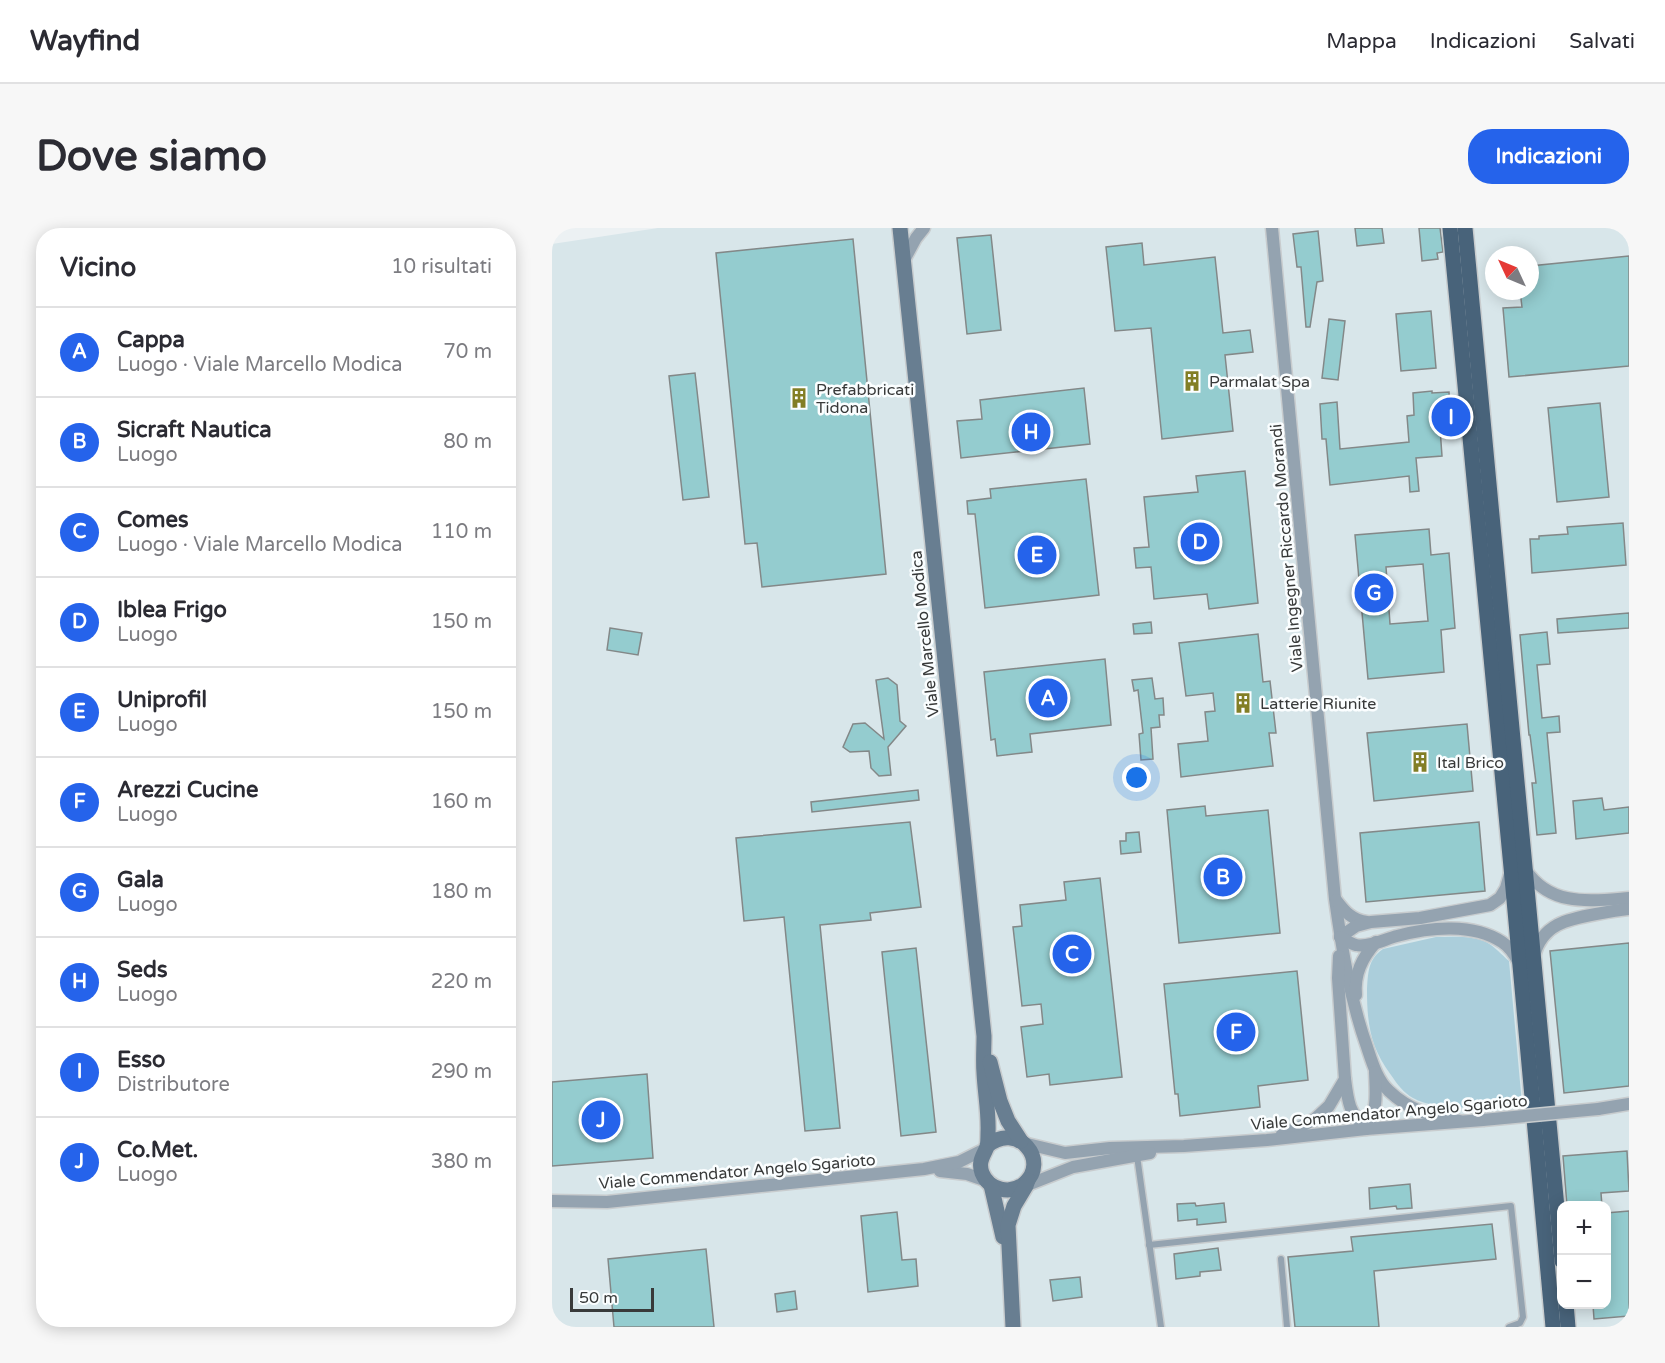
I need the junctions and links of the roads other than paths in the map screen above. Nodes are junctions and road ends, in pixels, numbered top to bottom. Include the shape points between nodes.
1 (900, 228) edge
2 (924, 228) edge
3 (1272, 228) edge
4 (1450, 228) edge
5 (1465, 228) edge
6 (903, 262) junction
7 (1482, 485) junction
8 (1518, 868) junction
9 (1629, 898) edge
10 (1335, 899) junction
11 (1629, 909) edge
12 (1371, 922) junction
13 (1340, 936) junction
14 (1376, 942) junction
15 (1527, 962) junction
16 (1358, 1020) junction
17 (984, 1036) junction
18 (1375, 1071) junction
19 (1345, 1079) junction
20 (1629, 1104) edge
21 (1598, 1109) junction
22 (1629, 1110) edge
23 (1459, 1121) junction
24 (1366, 1129) junction
25 (1267, 1140) junction
26 (1022, 1142) junction
27 (1184, 1146) junction
28 (986, 1148) junction
29 (1137, 1156) junction
30 (924, 1169) junction
31 (989, 1183) junction
32 (1026, 1186) junction
33 (552, 1201) edge
34 (1149, 1245) junction
35 (1561, 1255) edge
36 (1281, 1259) dead end
37 (1009, 1267) junction
38 (1561, 1322) edge
39 (1013, 1327) edge
40 (1161, 1327) edge
41 (1287, 1327) edge
42 (1509, 1327) edge

1 - 6 street, Viale Marcello Modica
2 - 6 street
3 - 10 street, Viale Ingegner Riccardo Morandi
4 - 7 main road
5 - 7 main road
6 - 17 street, Viale Marcello Modica
7 - 8 main road
8 - 9 street via 1538,886 1561,898
8 - 12 street via 1500,898 1490,905
8 - 15 main road
10 - 12 street via 1351,917
10 - 13 street, Viale Ingegner Riccardo Morandi
11 - 15 street via 1559,924 1544,935
12 - 13 street
13 - 14 street via 1356,945
13 - 16 street
13 - 19 street via 1338,978
14 - 15 street via 1428,930 1466,929 1503,942
14 - 16 street via 1358,972
15 - 35 main road
15 - 38 main road
16 - 18 street
17 - 26 street via 1000,1101
17 - 28 street
18 - 23 street via 1387,1090 1409,1107
18 - 24 street via 1376,1100
19 - 24 street via 1355,1118
19 - 25 street via 1329,1106 1315,1119
20 - 21 street
21 - 22 street
21 - 23 street, Viale Commendator Angelo Sgarioto, bridge
23 - 24 street, Viale Commendator Angelo Sgarioto
24 - 25 street, Viale Commendator Angelo Sgarioto
25 - 27 street, Viale Commendator Angelo Sgarioto
26 - 27 street via 1065,1153
26 - 28 street via 999,1138
26 - 32 street via 1033,1160
27 - 29 street
28 - 30 street via 959,1162
28 - 31 street via 981,1166
29 - 32 street via 1073,1167
29 - 34 lane
30 - 31 street via 956,1172
30 - 33 street, Viale Commendator Angelo Sgarioto via 607,1202
31 - 32 street via 1007,1190
31 - 37 street
32 - 37 street via 1008,1225
34 - 40 lane
34 - 42 lane via 1511,1206 1523,1317 1520,1323
36 - 41 lane
37 - 39 street

